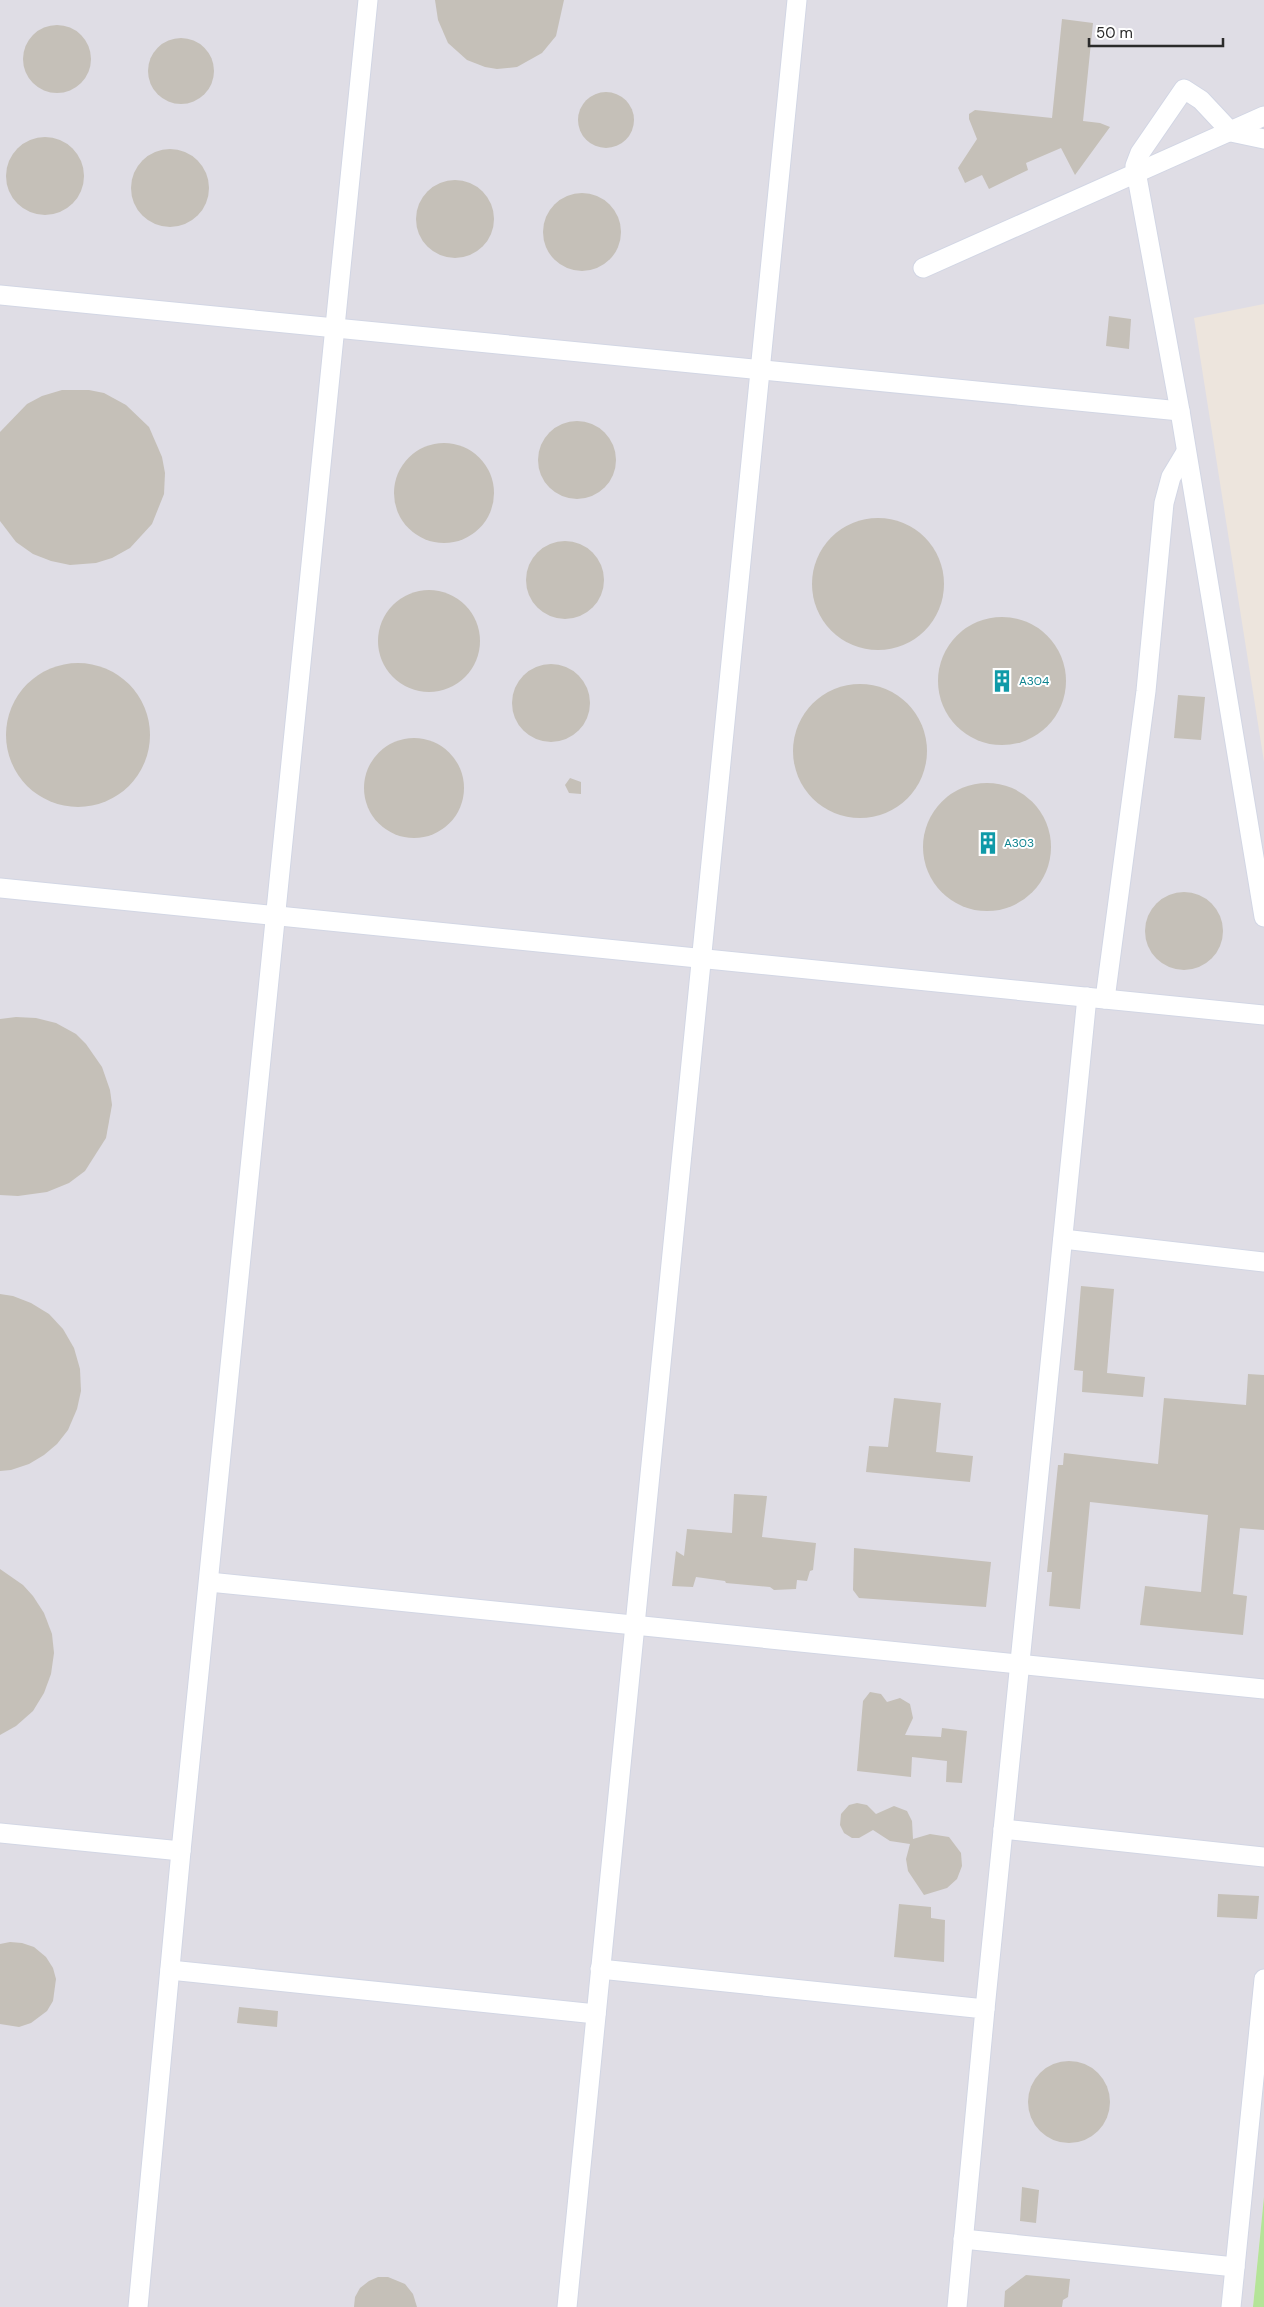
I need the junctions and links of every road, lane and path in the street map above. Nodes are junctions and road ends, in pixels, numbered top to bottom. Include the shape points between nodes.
1 (368, 0) edge
2 (797, 0) edge
3 (1264, 116) edge
4 (1231, 132) junction
5 (1264, 139) edge
6 (1135, 174) junction
7 (923, 268) dead end
8 (0, 295) edge
9 (336, 326) junction
10 (760, 371) junction
11 (1180, 411) junction
12 (1186, 452) junction
13 (0, 888) edge
14 (276, 916) junction
15 (1264, 918) edge
16 (702, 959) junction
17 (1096, 998) junction
18 (1264, 1015) edge
19 (1063, 1239) junction
20 (1264, 1262) edge
21 (208, 1582) junction
22 (635, 1625) junction
23 (1020, 1664) junction
24 (1264, 1689) edge
25 (1003, 1829) junction
26 (0, 1833) edge
27 (181, 1851) junction
28 (1264, 1857) edge
29 (600, 1969) junction
30 (170, 1970) junction
31 (1264, 1979) edge
32 (985, 2009) junction
33 (596, 2014) junction
34 (963, 2239) junction
35 (1235, 2266) junction
36 (138, 2307) edge
37 (567, 2307) edge
38 (957, 2307) edge
39 (1231, 2307) edge

1 - 9 lane
2 - 10 lane
3 - 4 lane
4 - 5 lane
4 - 6 lane
4 - 6 lane via 1201,100 1184,89 1140,153
6 - 7 lane
6 - 11 lane
8 - 9 lane
9 - 10 lane
9 - 14 lane
10 - 11 lane
10 - 16 lane
11 - 12 lane
12 - 15 lane
12 - 17 lane via 1171,477 1164,504 1146,691
13 - 14 lane
14 - 16 lane
14 - 21 lane
16 - 17 lane
16 - 22 lane
17 - 18 lane
17 - 19 lane
19 - 20 lane
19 - 23 lane
21 - 22 lane
21 - 27 lane
22 - 23 lane
22 - 29 lane
23 - 24 lane
23 - 25 lane
25 - 28 lane
25 - 32 lane
26 - 27 lane
27 - 30 lane
29 - 32 lane
29 - 33 lane
30 - 33 lane
30 - 36 lane
31 - 35 lane
32 - 34 lane
33 - 37 lane
34 - 35 lane
34 - 38 lane
35 - 39 lane

